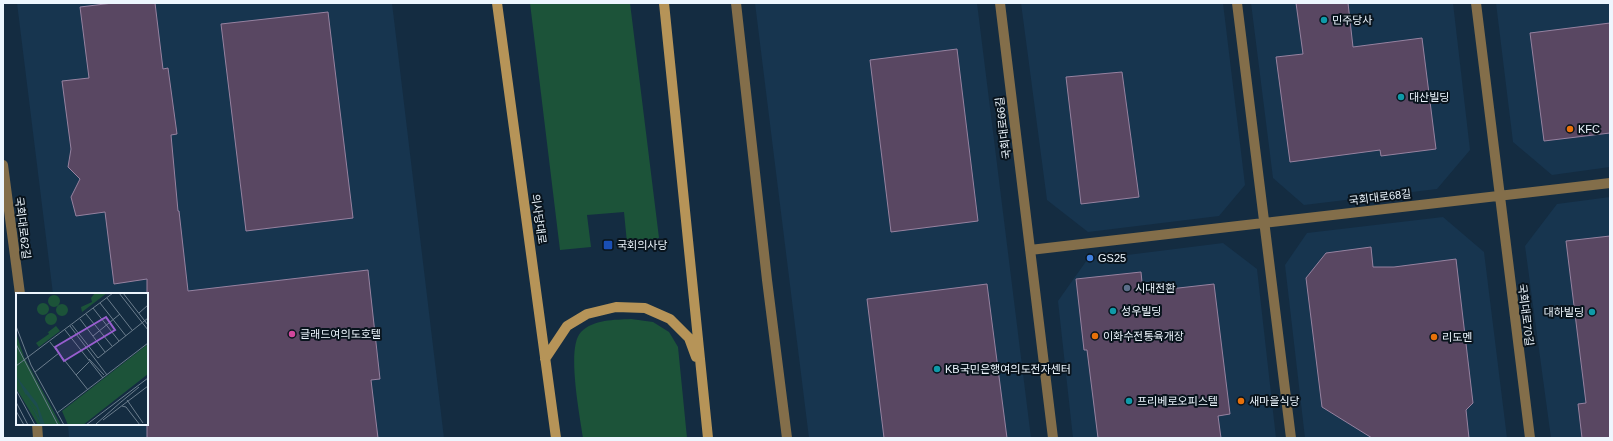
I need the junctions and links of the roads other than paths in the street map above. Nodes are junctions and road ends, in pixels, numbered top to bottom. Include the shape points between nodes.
1 (497, 3) edge
2 (664, 3) edge
3 (736, 3) edge
4 (1000, 3) edge
5 (1237, 3) edge
6 (1476, 3) edge
7 (3, 165) edge
8 (1610, 183) edge
9 (5, 195) edge
10 (1500, 196) junction
11 (1264, 223) junction
12 (1030, 250) junction
13 (20, 293) edge
14 (545, 359) junction
15 (701, 368) junction
16 (37, 425) edge
17 (38, 438) edge
18 (556, 438) edge
19 (708, 438) edge
20 (787, 438) edge
21 (1053, 438) edge
22 (1291, 438) edge
23 (1530, 438) edge

1 - 14 main road, 의사당대로
2 - 15 main road
3 - 20 street
4 - 12 street, 국회대로66길
5 - 11 street
6 - 10 street, 국회대로70길
7 - 9 street, 국회대로62길
8 - 10 street
9 - 13 street, 국회대로62길
10 - 11 street, 국회대로68길
10 - 23 street, 국회대로70길
11 - 12 street
11 - 22 street
12 - 21 street, 국회대로66길
14 - 15 main road via 567,326 588,314 616,307 645,308 670,319 689,338
14 - 18 main road, 의사당대로
15 - 19 main road
16 - 17 street

